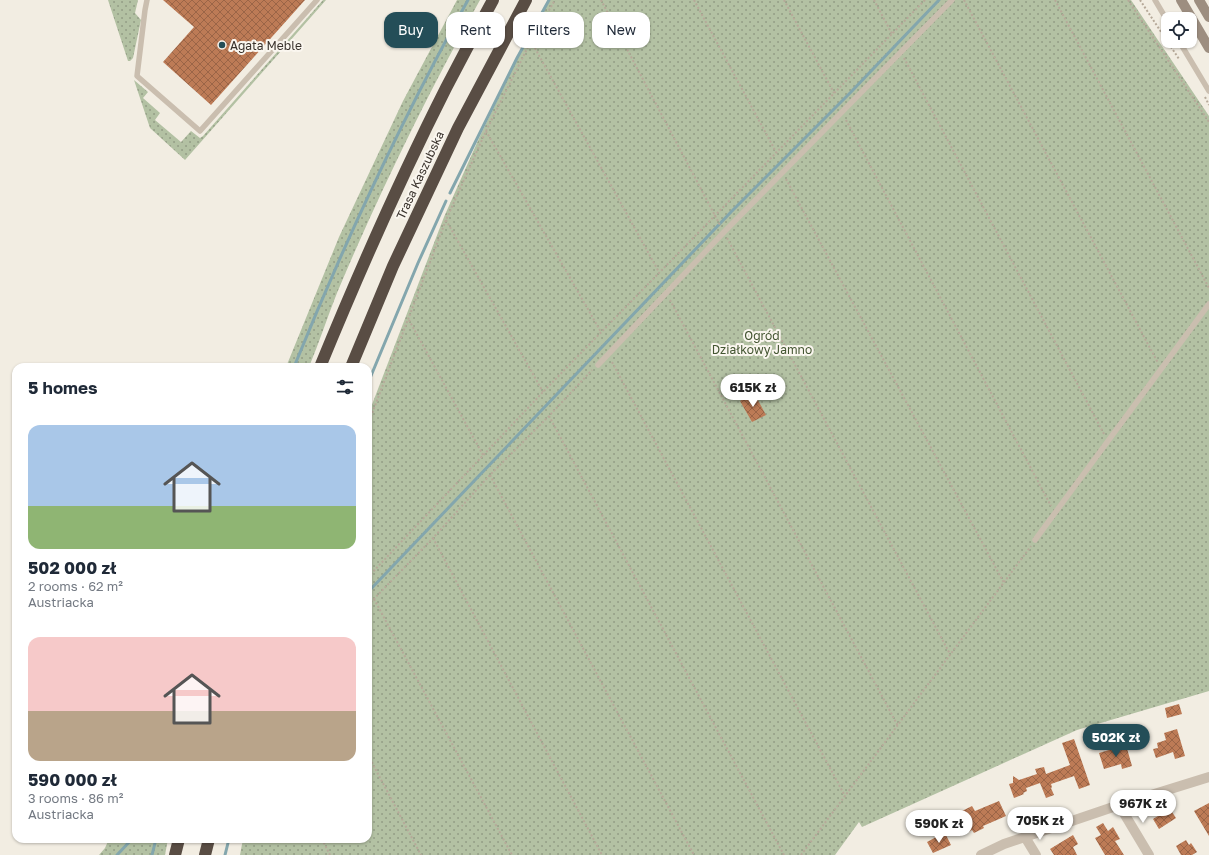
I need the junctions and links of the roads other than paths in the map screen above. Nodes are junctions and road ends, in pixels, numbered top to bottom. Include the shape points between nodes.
1 (147, 0) edge
2 (317, 0) edge
3 (493, 0) edge
4 (526, 0) edge
5 (952, 0) edge
6 (1155, 0) edge
7 (1180, 0) edge
8 (1199, 0) edge
9 (1162, 12) edge
10 (1209, 17) edge
11 (1184, 48) edge
12 (1209, 48) edge
13 (1209, 91) edge
14 (1209, 304) edge
15 (322, 363) edge
16 (353, 363) edge
17 (598, 364) road end
18 (1036, 540) road end
19 (1209, 777) edge
20 (1119, 805) junction
21 (1025, 837) junction
22 (178, 843) edge
23 (208, 843) edge
24 (175, 855) edge
25 (205, 855) edge
26 (981, 855) edge
27 (1036, 855) edge
28 (1149, 855) edge

1 - 2 lane via 138,76 200,131
3 - 15 highway, Trasa Kaszubska via 408,165 367,254
4 - 16 highway, Trasa Kaszubska via 458,128 393,266
5 - 17 lane
6 - 9 lane
7 - 12 main road
8 - 10 main road
11 - 13 lane
14 - 18 lane
19 - 20 street
20 - 21 street
20 - 28 street
21 - 26 street
21 - 27 street
22 - 24 highway
23 - 25 highway

